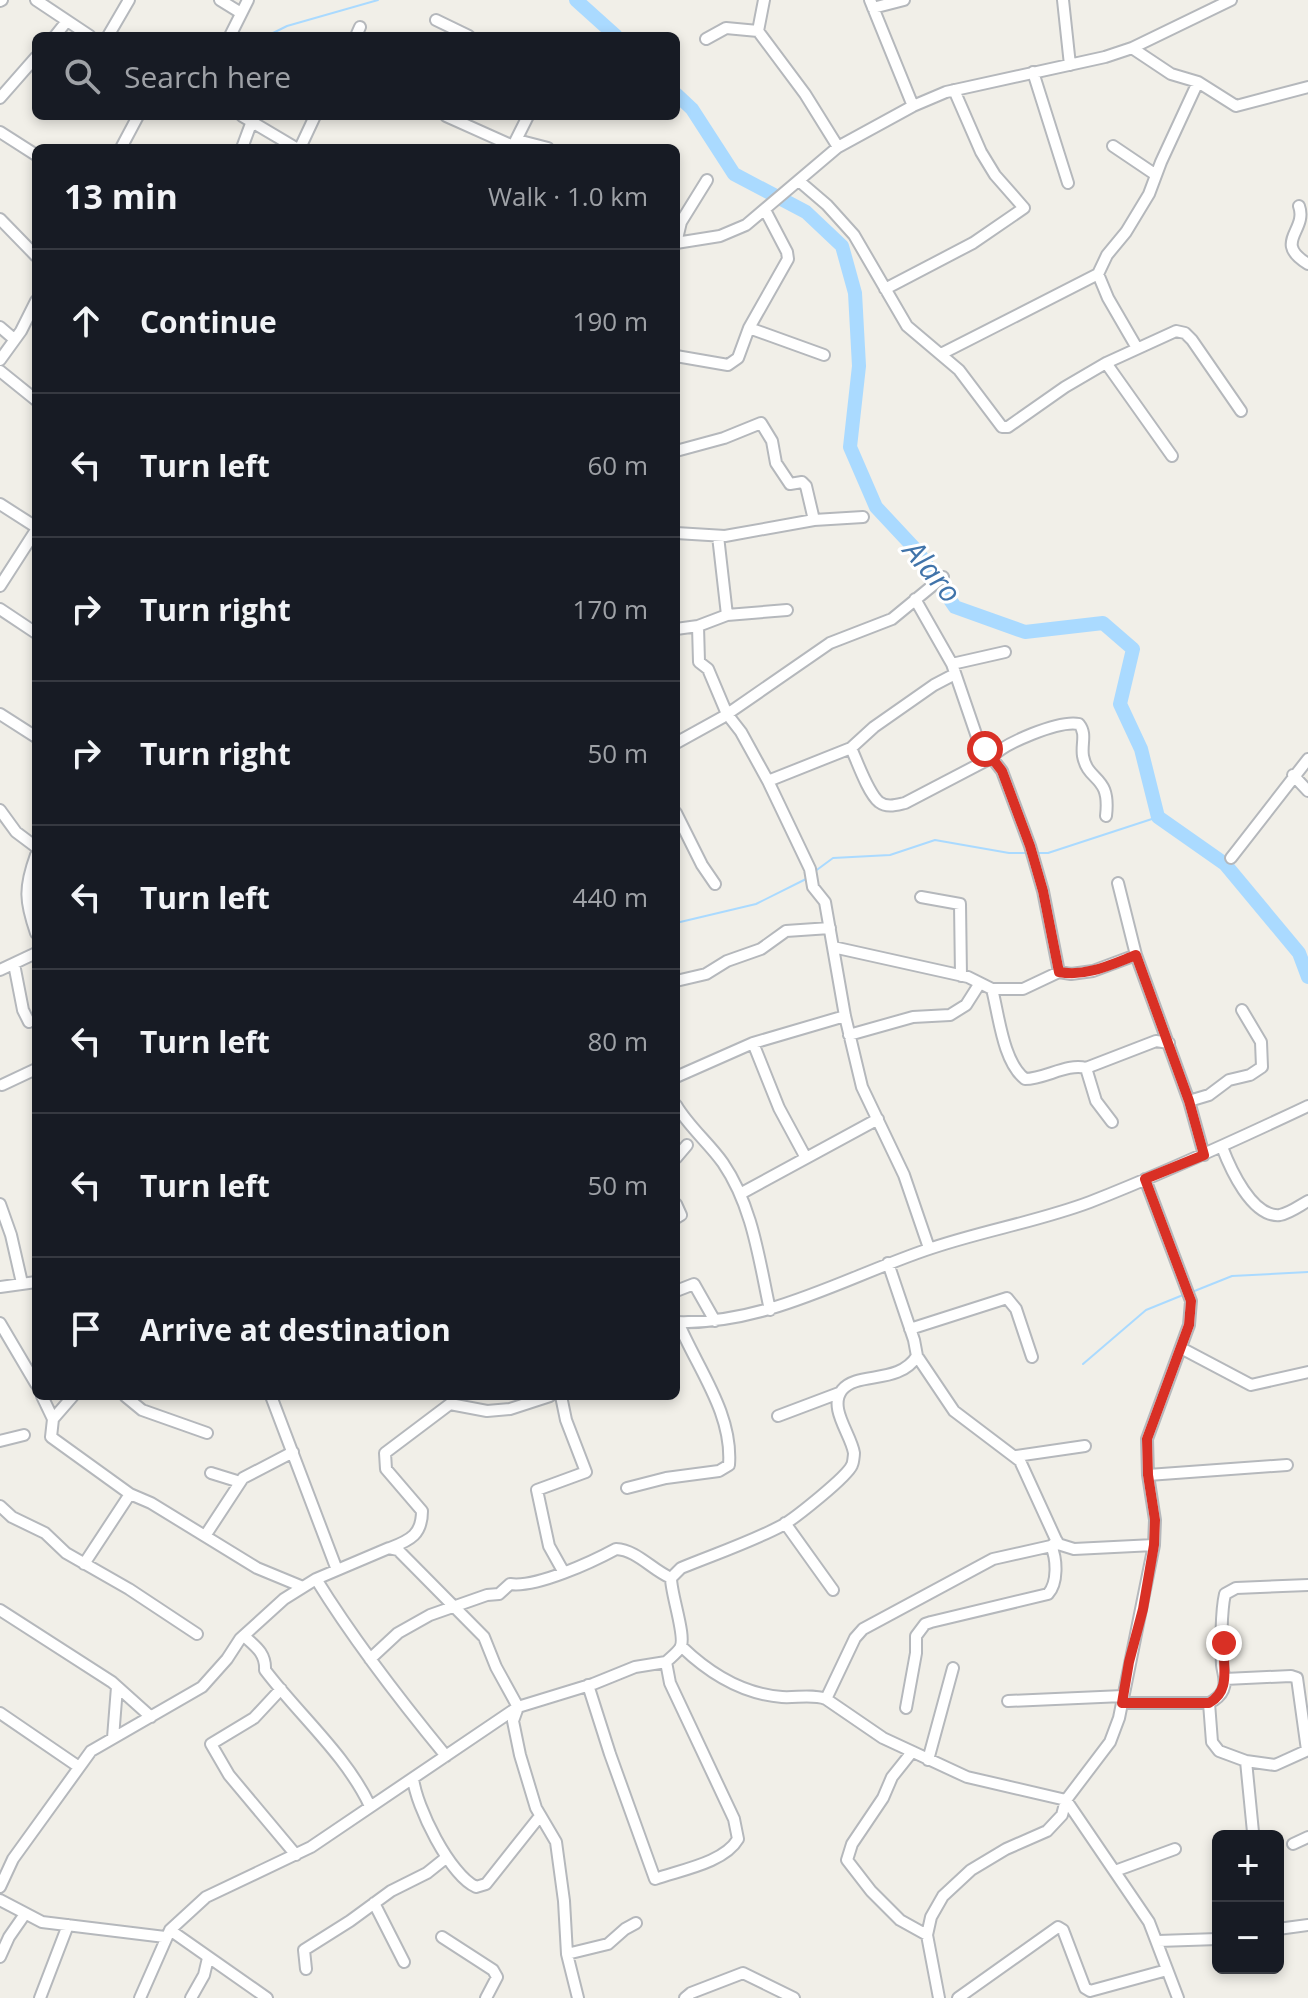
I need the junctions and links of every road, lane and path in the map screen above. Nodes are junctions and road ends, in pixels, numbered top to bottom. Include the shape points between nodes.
1 (36, 0) edge
2 (129, 0) edge
3 (220, 0) edge
4 (248, 0) edge
5 (904, 0) edge
6 (1063, 0) edge
7 (1231, 0) edge
8 (762, 1) edge
9 (872, 4) edge
10 (241, 13) junction
11 (436, 20) dead end
12 (67, 21) junction
13 (758, 31) junction
14 (58, 32) edge
15 (84, 32) edge
16 (110, 32) edge
17 (232, 32) edge
18 (461, 32) edge
19 (706, 39) dead end
20 (1132, 48) junction
21 (32, 61) edge
22 (1070, 65) junction
23 (1033, 72) junction
24 (1198, 82) junction
25 (1308, 87) edge
26 (954, 90) junction
27 (2, 91) edge
28 (913, 106) junction
29 (136, 120) edge
30 (247, 120) edge
31 (249, 120) edge
32 (313, 120) edge
33 (455, 120) edge
34 (526, 120) edge
35 (0, 132) edge
36 (123, 144) edge
37 (243, 144) edge
38 (291, 144) edge
39 (300, 144) edge
40 (512, 144) edge
41 (514, 144) edge
42 (1113, 146) dead end
43 (838, 147) junction
44 (32, 152) edge
45 (1156, 175) junction
46 (707, 180) dead end
47 (799, 181) junction
48 (1068, 183) dead end
49 (1299, 206) dead end
50 (765, 210) junction
51 (0, 219) edge
52 (680, 228) edge
53 (680, 242) edge
54 (32, 252) edge
55 (1308, 264) edge
56 (1098, 274) junction
57 (885, 289) junction
58 (32, 309) edge
59 (0, 327) edge
60 (749, 328) junction
61 (14, 339) junction
62 (1137, 348) junction
63 (941, 354) junction
64 (824, 355) dead end
65 (680, 357) edge
66 (0, 360) edge
67 (1106, 363) junction
68 (0, 371) edge
69 (32, 397) edge
70 (1241, 411) dead end
71 (680, 450) edge
72 (1172, 456) dead end
73 (0, 504) edge
74 (863, 517) dead end
75 (814, 520) junction
76 (32, 525) edge
77 (680, 533) edge
78 (32, 534) edge
79 (718, 536) junction
80 (943, 577) dead end
81 (0, 586) edge
82 (915, 599) junction
83 (0, 609) edge
84 (787, 610) dead end
85 (727, 615) junction
86 (698, 626) junction
87 (680, 628) edge
88 (32, 630) edge
89 (1005, 652) dead end
90 (953, 669) junction
91 (0, 714) edge
92 (727, 714) junction
93 (32, 734) edge
94 (680, 741) edge
95 (851, 748) junction
96 (991, 758) junction
97 (1308, 759) edge
98 (1293, 775) junction
99 (768, 781) junction
100 (1308, 791) edge
101 (0, 810) edge
102 (1106, 816) dead end
103 (3, 823) edge
104 (680, 825) edge
105 (32, 844) edge
106 (1231, 858) dead end
107 (32, 881) edge
108 (1118, 883) dead end
109 (715, 884) dead end
110 (921, 897) dead end
111 (32, 921) edge
112 (830, 928) junction
113 (833, 947) junction
114 (32, 955) edge
115 (1136, 955) junction
116 (14, 964) junction
117 (0, 970) edge
118 (1059, 972) junction
119 (961, 976) junction
120 (680, 980) edge
121 (980, 983) junction
122 (992, 989) junction
123 (1242, 1010) dead end
124 (845, 1016) junction
125 (29, 1022) dead end
126 (849, 1035) junction
127 (753, 1043) junction
128 (1169, 1043) junction
129 (1086, 1068) junction
130 (32, 1070) edge
131 (680, 1075) edge
132 (1, 1082) edge
133 (1189, 1101) junction
134 (1308, 1106) edge
135 (680, 1110) edge
136 (878, 1119) junction
137 (1112, 1122) dead end
138 (687, 1145) dead end
139 (1222, 1147) junction
140 (680, 1153) edge
141 (1204, 1155) junction
142 (806, 1158) junction
143 (1145, 1179) junction
144 (740, 1194) junction
145 (1308, 1201) edge
146 (0, 1204) edge
147 (929, 1248) junction
148 (888, 1263) junction
149 (32, 1282) edge
150 (22, 1283) junction
151 (0, 1287) edge
152 (680, 1289) edge
153 (770, 1310) junction
154 (715, 1321) junction
155 (680, 1322) edge
156 (0, 1323) edge
157 (680, 1328) edge
158 (910, 1329) junction
159 (1181, 1348) junction
160 (917, 1356) junction
161 (1032, 1357) dead end
162 (1308, 1372) edge
163 (32, 1377) edge
164 (839, 1393) junction
165 (44, 1400) edge
166 (70, 1400) edge
167 (130, 1400) edge
168 (273, 1400) edge
169 (538, 1400) edge
170 (562, 1400) edge
171 (778, 1416) dead end
172 (53, 1419) junction
173 (207, 1433) dead end
174 (24, 1435) dead end
175 (0, 1441) edge
176 (1085, 1446) dead end
177 (293, 1452) junction
178 (1016, 1456) junction
179 (1287, 1465) dead end
180 (211, 1473) dead end
181 (1148, 1475) junction
182 (240, 1482) junction
183 (627, 1488) dead end
184 (130, 1494) junction
185 (1, 1510) edge
186 (785, 1523) junction
187 (205, 1536) junction
188 (406, 1542) junction
189 (1054, 1544) junction
190 (1154, 1545) junction
191 (389, 1548) junction
192 (405, 1554) junction
193 (84, 1564) junction
194 (337, 1570) junction
195 (563, 1571) junction
196 (671, 1578) junction
197 (316, 1579) junction
198 (1308, 1585) edge
199 (303, 1587) junction
200 (833, 1590) dead end
201 (451, 1607) junction
202 (0, 1610) edge
203 (197, 1634) dead end
204 (244, 1636) junction
205 (682, 1647) junction
206 (370, 1659) junction
207 (666, 1662) junction
208 (953, 1668) dead end
209 (1225, 1679) junction
210 (588, 1685) junction
211 (117, 1687) junction
212 (281, 1689) junction
213 (826, 1699) junction
214 (1122, 1700) junction
215 (1008, 1701) dead end
216 (1209, 1703) junction
217 (518, 1707) junction
218 (906, 1708) dead end
219 (0, 1713) edge
220 (151, 1717) junction
221 (113, 1738) junction
222 (1308, 1750) edge
223 (912, 1752) junction
224 (446, 1756) junction
225 (928, 1760) junction
226 (1246, 1761) junction
227 (79, 1767) junction
228 (413, 1778) junction
229 (1066, 1800) junction
230 (370, 1806) junction
231 (540, 1816) junction
232 (1253, 1830) edge
233 (1308, 1837) edge
234 (1293, 1844) dead end
235 (1175, 1849) dead end
236 (296, 1855) junction
237 (447, 1857) junction
238 (1115, 1871) junction
239 (0, 1887) edge
240 (0, 1900) edge
241 (374, 1903) junction
242 (25, 1914) junction
243 (636, 1923) dead end
244 (68, 1925) junction
245 (1308, 1925) edge
246 (1284, 1928) edge
247 (168, 1933) junction
248 (927, 1935) junction
249 (442, 1937) dead end
250 (1212, 1939) edge
251 (1158, 1941) junction
252 (567, 1954) junction
253 (0, 1957) edge
254 (208, 1958) junction
255 (404, 1962) dead end
256 (306, 1969) dead end
257 (1167, 1970) junction
258 (938, 1994) edge
259 (40, 1998) edge
260 (140, 1998) edge
261 (191, 1998) edge
262 (267, 1998) edge
263 (486, 1998) edge
264 (578, 1998) edge
265 (685, 1998) edge
266 (794, 1998) edge
267 (927, 1998) edge
268 (958, 1998) edge
269 (1178, 1998) edge

1 - 12 street
2 - 16 street
3 - 10 street
4 - 10 street
5 - 9 street
6 - 22 street
7 - 20 street
8 - 13 street
9 - 28 street
10 - 17 street
11 - 18 street
12 - 14 street
12 - 15 street
13 - 19 street via 726,28
13 - 43 street
20 - 22 street
20 - 24 street via 1171,74
21 - 27 street
22 - 23 street
23 - 26 street
23 - 48 street
24 - 25 street via 1236,106
24 - 45 street
26 - 28 street
26 - 57 street via 981,152 1024,208 973,243
28 - 43 street
29 - 36 street
30 - 37 street
31 - 38 street
32 - 39 street
33 - 40 street
34 - 41 street
35 - 44 street
42 - 45 street
43 - 47 street
45 - 56 street
46 - 52 street
47 - 50 street
47 - 57 street via 854,235
49 - 55 street via 1302,213 1292,247
50 - 53 street via 738,230
50 - 60 street via 788,259
51 - 54 street
56 - 62 street
56 - 63 street
57 - 63 street via 907,326
58 - 61 street
59 - 61 street
60 - 64 street
60 - 65 street via 735,363
61 - 66 street
62 - 67 street
62 - 70 street via 1168,333 1185,333
63 - 67 street via 1006,428
67 - 72 street
68 - 69 street
71 - 75 street via 761,423 790,484 806,486
73 - 76 street
74 - 75 street
75 - 79 street
77 - 79 street
78 - 81 street
79 - 85 street
80 - 82 street
82 - 90 street
82 - 92 street via 885,623 830,643
83 - 88 street
84 - 85 street
85 - 86 street
86 - 87 street
86 - 92 street via 699,662 708,669
89 - 90 street
90 - 95 street
90 - 96 street via 978,740
91 - 93 street
92 - 94 street
92 - 99 street
95 - 96 street via 884,804 905,803
95 - 99 street
96 - 102 street via 1023,738 1079,724 1084,731 1083,757 1106,790
96 - 118 street via 1002,771 1030,846
97 - 98 street
98 - 100 street
98 - 106 street
99 - 112 street via 810,869 813,887 825,902
101 - 103 street
103 - 105 street
104 - 109 street
107 - 111 street via 26,902
108 - 115 street
110 - 119 street via 960,904
112 - 113 street
112 - 120 street via 786,931 761,949
113 - 119 street
113 - 124 street
114 - 116 street
115 - 118 street via 1093,971
115 - 128 street
116 - 117 street
116 - 125 street
118 - 122 street via 1023,989
119 - 121 street
121 - 122 street
121 - 126 street via 966,1005 950,1015 913,1017
122 - 129 street via 1016,1072 1037,1079
123 - 133 street via 1261,1042 1262,1067
124 - 126 street
124 - 127 street
126 - 136 street via 862,1087
127 - 131 street
127 - 142 street
128 - 129 street via 1156,1041
128 - 133 street
129 - 137 street via 1096,1101
130 - 132 street
133 - 141 street
134 - 139 street
135 - 144 street
136 - 142 street
136 - 147 street
138 - 140 street
139 - 141 street
139 - 145 street via 1233,1174 1264,1212 1277,1215
141 - 143 street
142 - 144 street
143 - 147 street via 1088,1203
143 - 159 street via 1191,1301
144 - 153 street
146 - 150 street
147 - 148 street
148 - 153 street
148 - 158 street
149 - 150 street
150 - 151 street
152 - 154 street via 694,1284
153 - 154 street
154 - 155 street
156 - 163 street
157 - 183 street via 718,1402 729,1465
158 - 160 street
158 - 161 street via 1007,1298
159 - 162 street via 1251,1385
159 - 181 street via 1147,1439
160 - 164 street via 908,1367 849,1383
160 - 178 street via 954,1411
164 - 171 street
164 - 186 street via 837,1409 854,1455 852,1465
165 - 172 street
166 - 172 street
167 - 173 street via 142,1410
168 - 177 street
169 - 188 street via 487,1411 450,1404 385,1453 386,1469 422,1511 418,1534
170 - 195 street via 586,1472 537,1490 549,1546
172 - 184 street via 51,1437
174 - 175 street
176 - 178 street
177 - 182 street
177 - 194 street
178 - 189 street
179 - 181 street
180 - 182 street
181 - 190 street
182 - 187 street
184 - 187 street
184 - 193 street
185 - 193 street via 45,1533
186 - 196 street via 681,1568
186 - 200 street
187 - 199 street via 257,1568
188 - 191 street
188 - 192 street
189 - 190 street via 1074,1549
189 - 213 street via 993,1559 863,1629
189 - 218 street via 1054,1581 1048,1594 921,1628
190 - 214 street
191 - 192 street
191 - 194 street
192 - 201 street
193 - 203 street
194 - 197 street
195 - 196 street via 621,1549
195 - 201 street
196 - 205 street
197 - 199 street
197 - 206 street
198 - 209 street via 1229,1590 1222,1607
199 - 204 street
201 - 206 street via 398,1633
201 - 217 street via 484,1637
202 - 211 street
204 - 212 street via 259,1649 265,1670
204 - 220 street via 202,1687
205 - 207 street
205 - 213 street via 745,1690
206 - 224 street
207 - 210 street
207 - 210 street via 670,1683 734,1819 738,1839 715,1857 655,1879
208 - 225 street
209 - 216 street via 1224,1689
209 - 222 street via 1297,1678
210 - 217 street
211 - 220 street
211 - 221 street
212 - 230 street via 363,1789
212 - 236 street via 254,1718 211,1744 229,1775
213 - 223 street
214 - 215 street
214 - 216 street
214 - 229 street via 1110,1742
216 - 226 street via 1212,1742 1219,1751
217 - 224 street
217 - 231 street via 513,1721
219 - 227 street
220 - 221 street
221 - 227 street via 91,1751
222 - 226 street via 1275,1765
223 - 225 street
223 - 248 street via 892,1777 847,1860 900,1920
224 - 228 street
225 - 229 street via 967,1777
226 - 232 street
227 - 239 street via 13,1859
228 - 230 street
228 - 237 street via 426,1822
229 - 238 street
229 - 248 street via 1062,1815 1047,1831 971,1870 943,1896
230 - 236 street
231 - 237 street via 486,1884 469,1884
231 - 252 street via 556,1842
233 - 234 street
235 - 238 street
236 - 247 street via 206,1897
237 - 241 street
238 - 251 street
240 - 242 street
241 - 255 street
241 - 256 street via 304,1950
242 - 244 street via 35,1921
242 - 253 street
243 - 252 street via 608,1944
244 - 247 street
244 - 259 street
245 - 246 street
247 - 254 street
247 - 260 street
248 - 258 street
249 - 263 street via 493,1970 497,1977
250 - 251 street
251 - 257 street
252 - 264 street
254 - 261 street
254 - 262 street
257 - 268 street via 1090,1991 1058,1927
257 - 269 street
258 - 267 street
265 - 266 street via 743,1973

